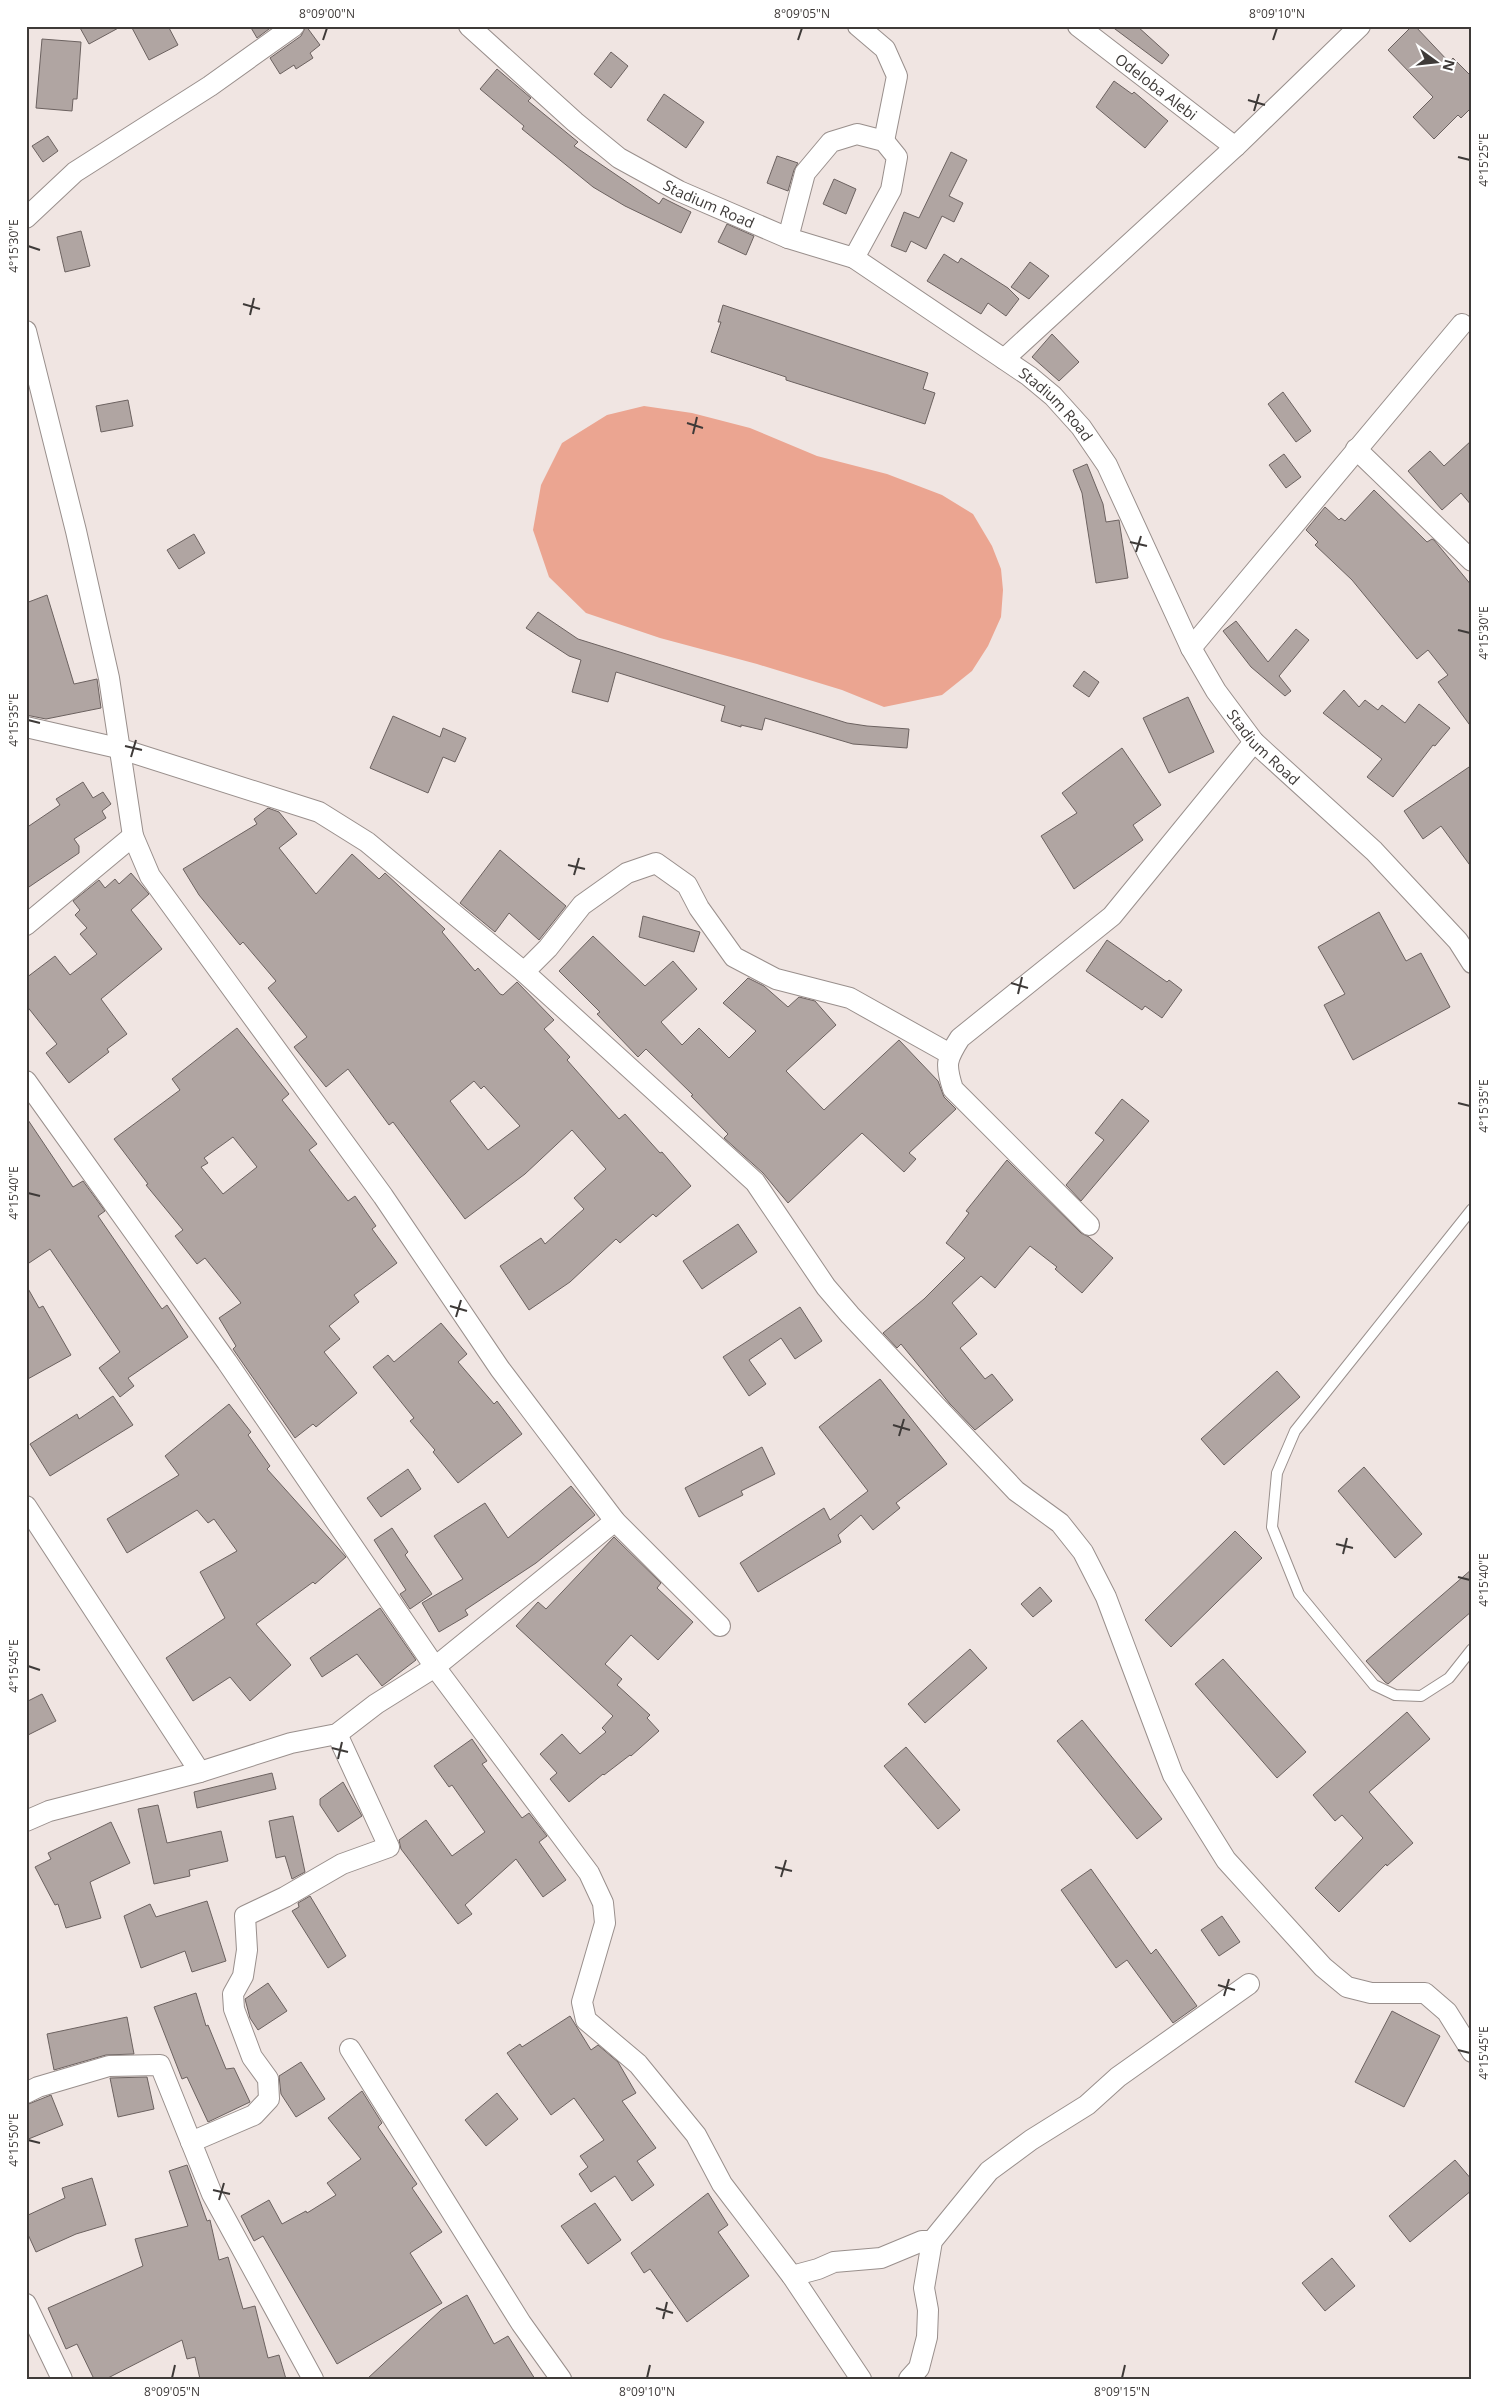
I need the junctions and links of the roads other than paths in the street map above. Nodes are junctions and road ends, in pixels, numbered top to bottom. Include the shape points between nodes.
1 (294, 26) edge
2 (469, 26) edge
3 (858, 26) edge
4 (1078, 26) edge
5 (1360, 26) edge
6 (884, 141) junction
7 (1235, 147) junction
8 (26, 218) edge
9 (788, 238) junction
10 (854, 258) junction
11 (1462, 324) dead end
12 (26, 331) edge
13 (1004, 359) junction
14 (1356, 449) junction
15 (1472, 561) edge
16 (1191, 648) junction
17 (26, 727) edge
18 (1254, 742) junction
19 (118, 748) junction
20 (133, 836) junction
21 (26, 925) edge
22 (1472, 963) edge
23 (524, 972) junction
24 (950, 1054) junction
25 (26, 1081) edge
26 (1472, 1209) edge
27 (1089, 1225) dead end
28 (26, 1506) edge
29 (615, 1521) junction
30 (720, 1626) dead end
31 (1472, 1649) edge
32 (435, 1667) junction
33 (337, 1734) junction
34 (200, 1772) junction
35 (26, 1821) edge
36 (1249, 1984) dead end
37 (350, 2049) dead end
38 (1472, 2052) edge
39 (26, 2093) edge
40 (191, 2142) junction
41 (932, 2241) junction
42 (792, 2276) junction
43 (26, 2304) edge
44 (62, 2379) edge
45 (313, 2379) edge
46 (561, 2379) edge
47 (861, 2379) edge
48 (910, 2379) edge

1 - 8 street via 210,86 75,172
2 - 9 street, Stadium Road via 619,158 679,191
3 - 6 street via 885,49 897,76
4 - 7 street, Odeloba Alebi
5 - 7 street
6 - 9 street via 857,134 831,142 805,174
6 - 10 street via 897,157 892,190
7 - 13 street
9 - 10 street, Stadium Road
10 - 13 street, Stadium Road
11 - 14 street
12 - 19 street via 109,678
13 - 16 street, Stadium Road via 1053,396 1081,427 1106,465
14 - 15 street
14 - 16 street
16 - 18 street, Stadium Road via 1216,691
17 - 19 street
18 - 22 street, Stadium Road via 1374,851 1458,941
18 - 24 street via 1112,916 960,1038
19 - 20 street
19 - 23 street via 319,812 366,842
20 - 21 street
20 - 29 street via 150,876 382,1196 500,1369
23 - 24 street via 582,905 627,873 656,862 687,886 734,957 776,979 850,998
23 - 38 street via 755,1182 826,1287 850,1315 1016,1491 1060,1523 1083,1552 1106,1598 1173,1775 1226,1860 1323,1967 1347,1986 1371,1993 1425,1993 1447,2012
24 - 27 street via 946,1069 953,1089
25 - 32 street via 228,1362
26 - 31 lane via 1295,1431 1277,1473 1272,1527 1299,1594 1374,1685 1395,1696 1421,1696 1449,1678
28 - 34 street
29 - 30 street
29 - 32 street
32 - 33 street via 376,1704
32 - 42 street via 589,1873 603,1903 605,1923 582,2002 586,2020 638,2064 696,2135 722,2184
33 - 34 street via 291,1743
33 - 40 street via 389,1847 342,1864 245,1916 247,1950 243,1976 233,1994 234,2009 252,2056 268,2079 269,2098 254,2115
34 - 35 street via 49,1811
36 - 41 street via 1118,2077 1087,2105 989,2171
37 - 46 street via 521,2323
39 - 40 street via 109,2066 160,2065
40 - 45 street via 212,2194
41 - 42 street via 922,2241 881,2258 834,2262
41 - 48 street via 924,2288 928,2310 927,2337 918,2368
42 - 47 street
43 - 44 street

